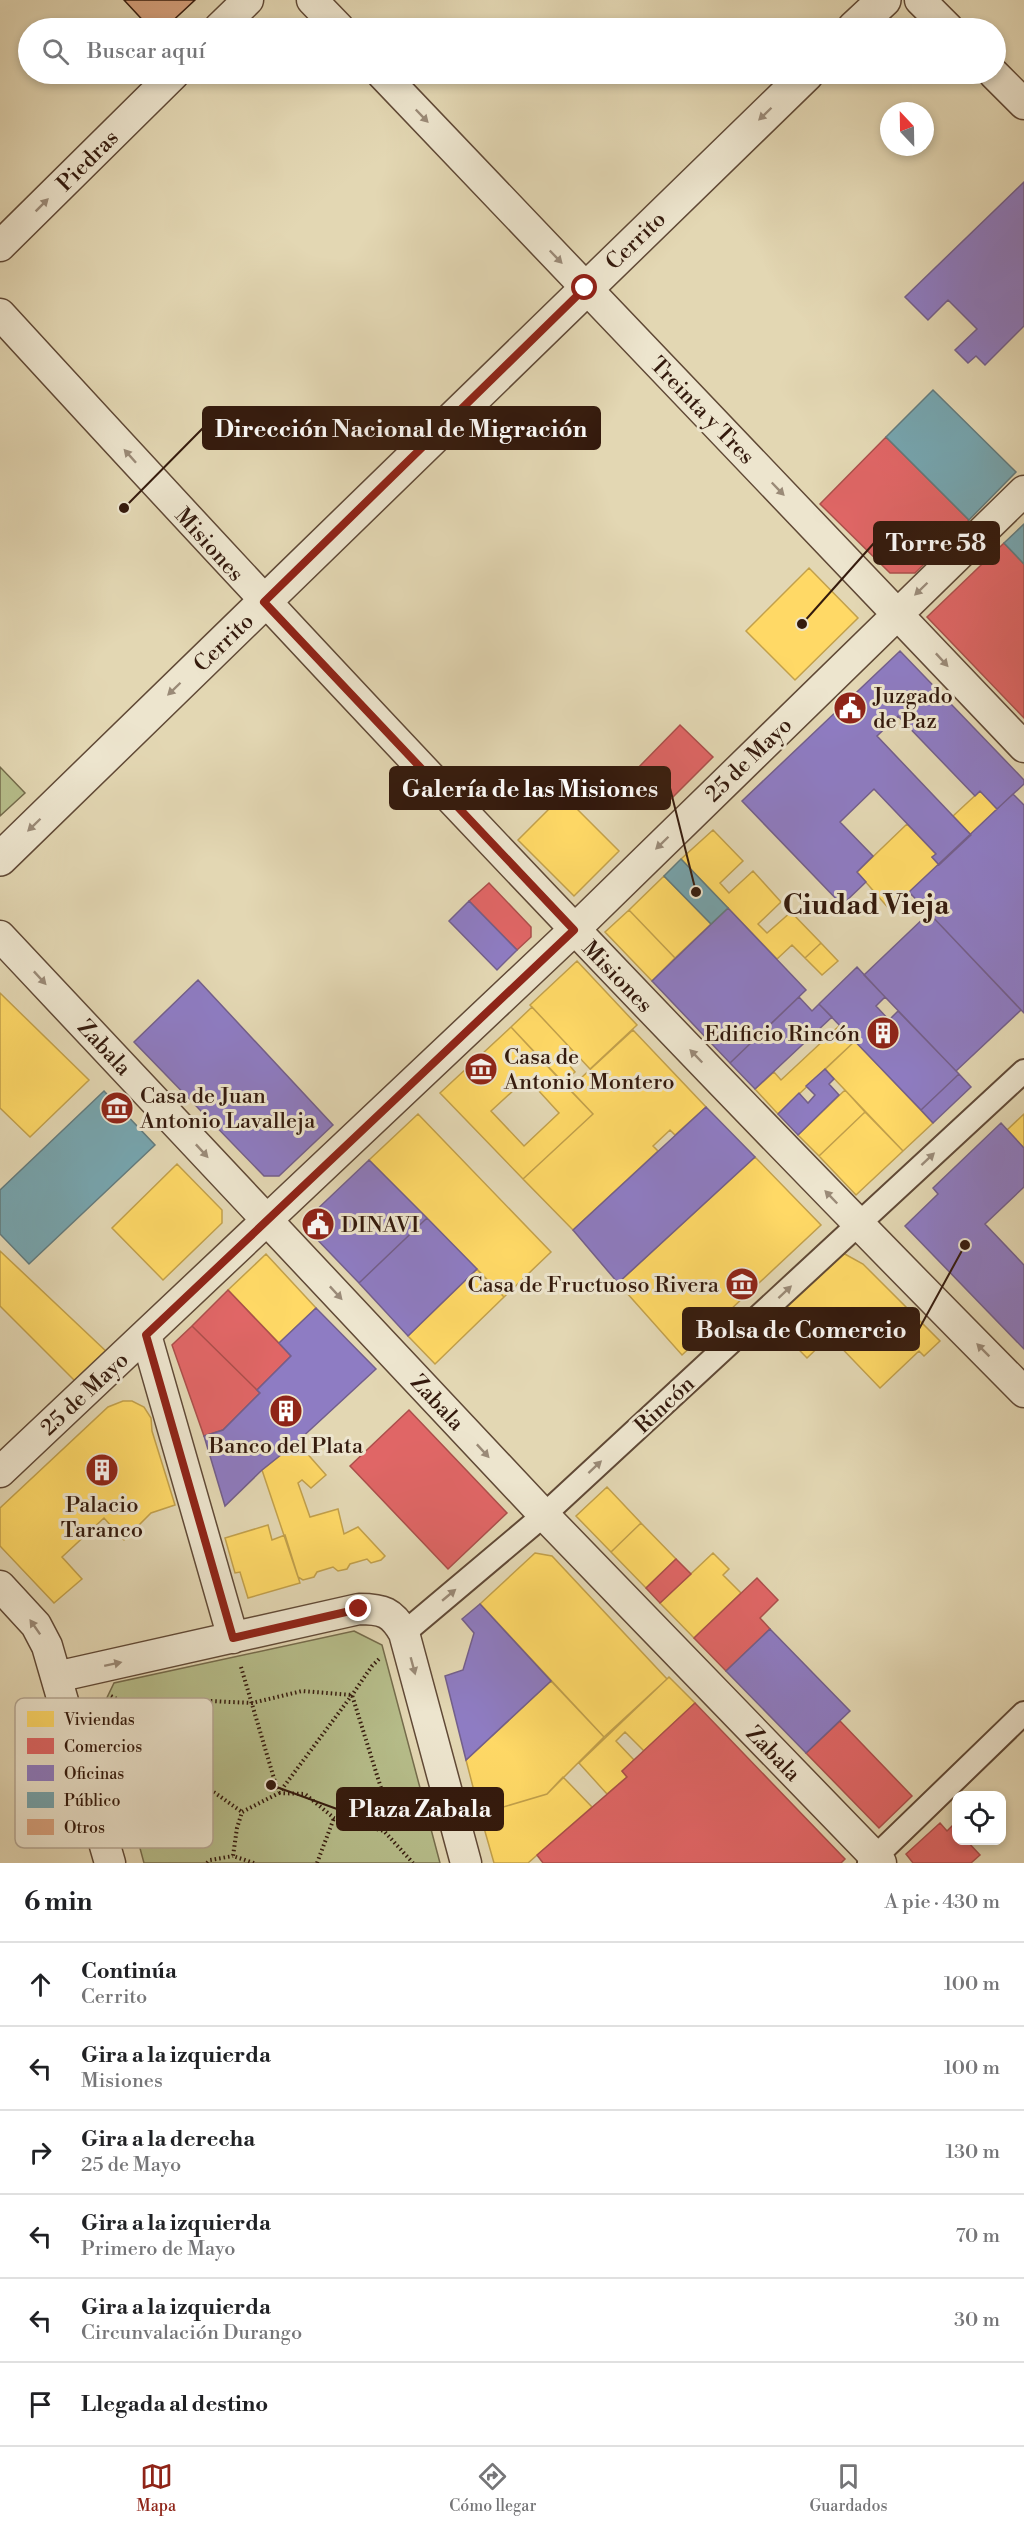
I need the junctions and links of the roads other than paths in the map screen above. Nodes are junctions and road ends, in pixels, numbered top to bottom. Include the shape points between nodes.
1 (248, 0) edge
2 (312, 0) edge
3 (884, 0) edge
4 (920, 0) edge
5 (229, 18) edge
6 (329, 18) edge
7 (865, 18) edge
8 (938, 18) edge
9 (164, 84) edge
10 (391, 84) edge
11 (797, 84) edge
12 (1004, 84) edge
13 (1024, 104) edge
14 (0, 246) edge
15 (585, 288) junction
16 (0, 314) edge
17 (1024, 490) edge
18 (264, 602) junction
19 (897, 612) junction
20 (1024, 747) edge
21 (0, 859) edge
22 (574, 930) junction
23 (0, 936) edge
24 (1024, 1071) edge
25 (267, 1220) junction
26 (858, 1224) junction
27 (146, 1335) junction
28 (1024, 1392) edge
29 (0, 1472) edge
30 (544, 1515) junction
31 (0, 1586) edge
32 (404, 1633) junction
33 (233, 1638) junction
34 (56, 1677) junction
35 (62, 1698) edge
36 (1024, 1713) edge
37 (106, 1848) edge
38 (875, 1861) edge
39 (110, 1863) edge
40 (466, 1863) edge

1 - 5 street
2 - 6 street
3 - 7 street
4 - 8 street
14 -> 9 street, Piedras
10 -> 15 street, Treinta y Tres
11 -> 15 street, Cerrito
12 - 13 street
15 - 18 street, Cerrito
15 -> 19 street, Treinta y Tres
18 -> 16 street, Misiones
17 -> 19 street, 25 de Mayo
18 -> 21 street, Cerrito
18 - 22 street, Misiones
19 -> 20 street, Treinta y Tres
19 -> 22 street, 25 de Mayo
22 - 25 street, 25 de Mayo
26 -> 22 street, Misiones
23 -> 25 street, Zabala
26 -> 24 street, Rincón
25 - 27 street, 25 de Mayo
25 -> 30 street, Zabala
28 -> 26 street, Misiones
30 -> 26 street, Rincón
27 - 29 street, 25 de Mayo
27 - 33 street
32 -> 30 street, Rincón
30 - 38 street, Zabala
34 -> 31 street via 36,1626
32 - 33 street via 396,1619 379,1609 359,1609
32 -> 40 street
34 -> 33 street
34 - 35 street
36 - 38 street
37 - 39 street

